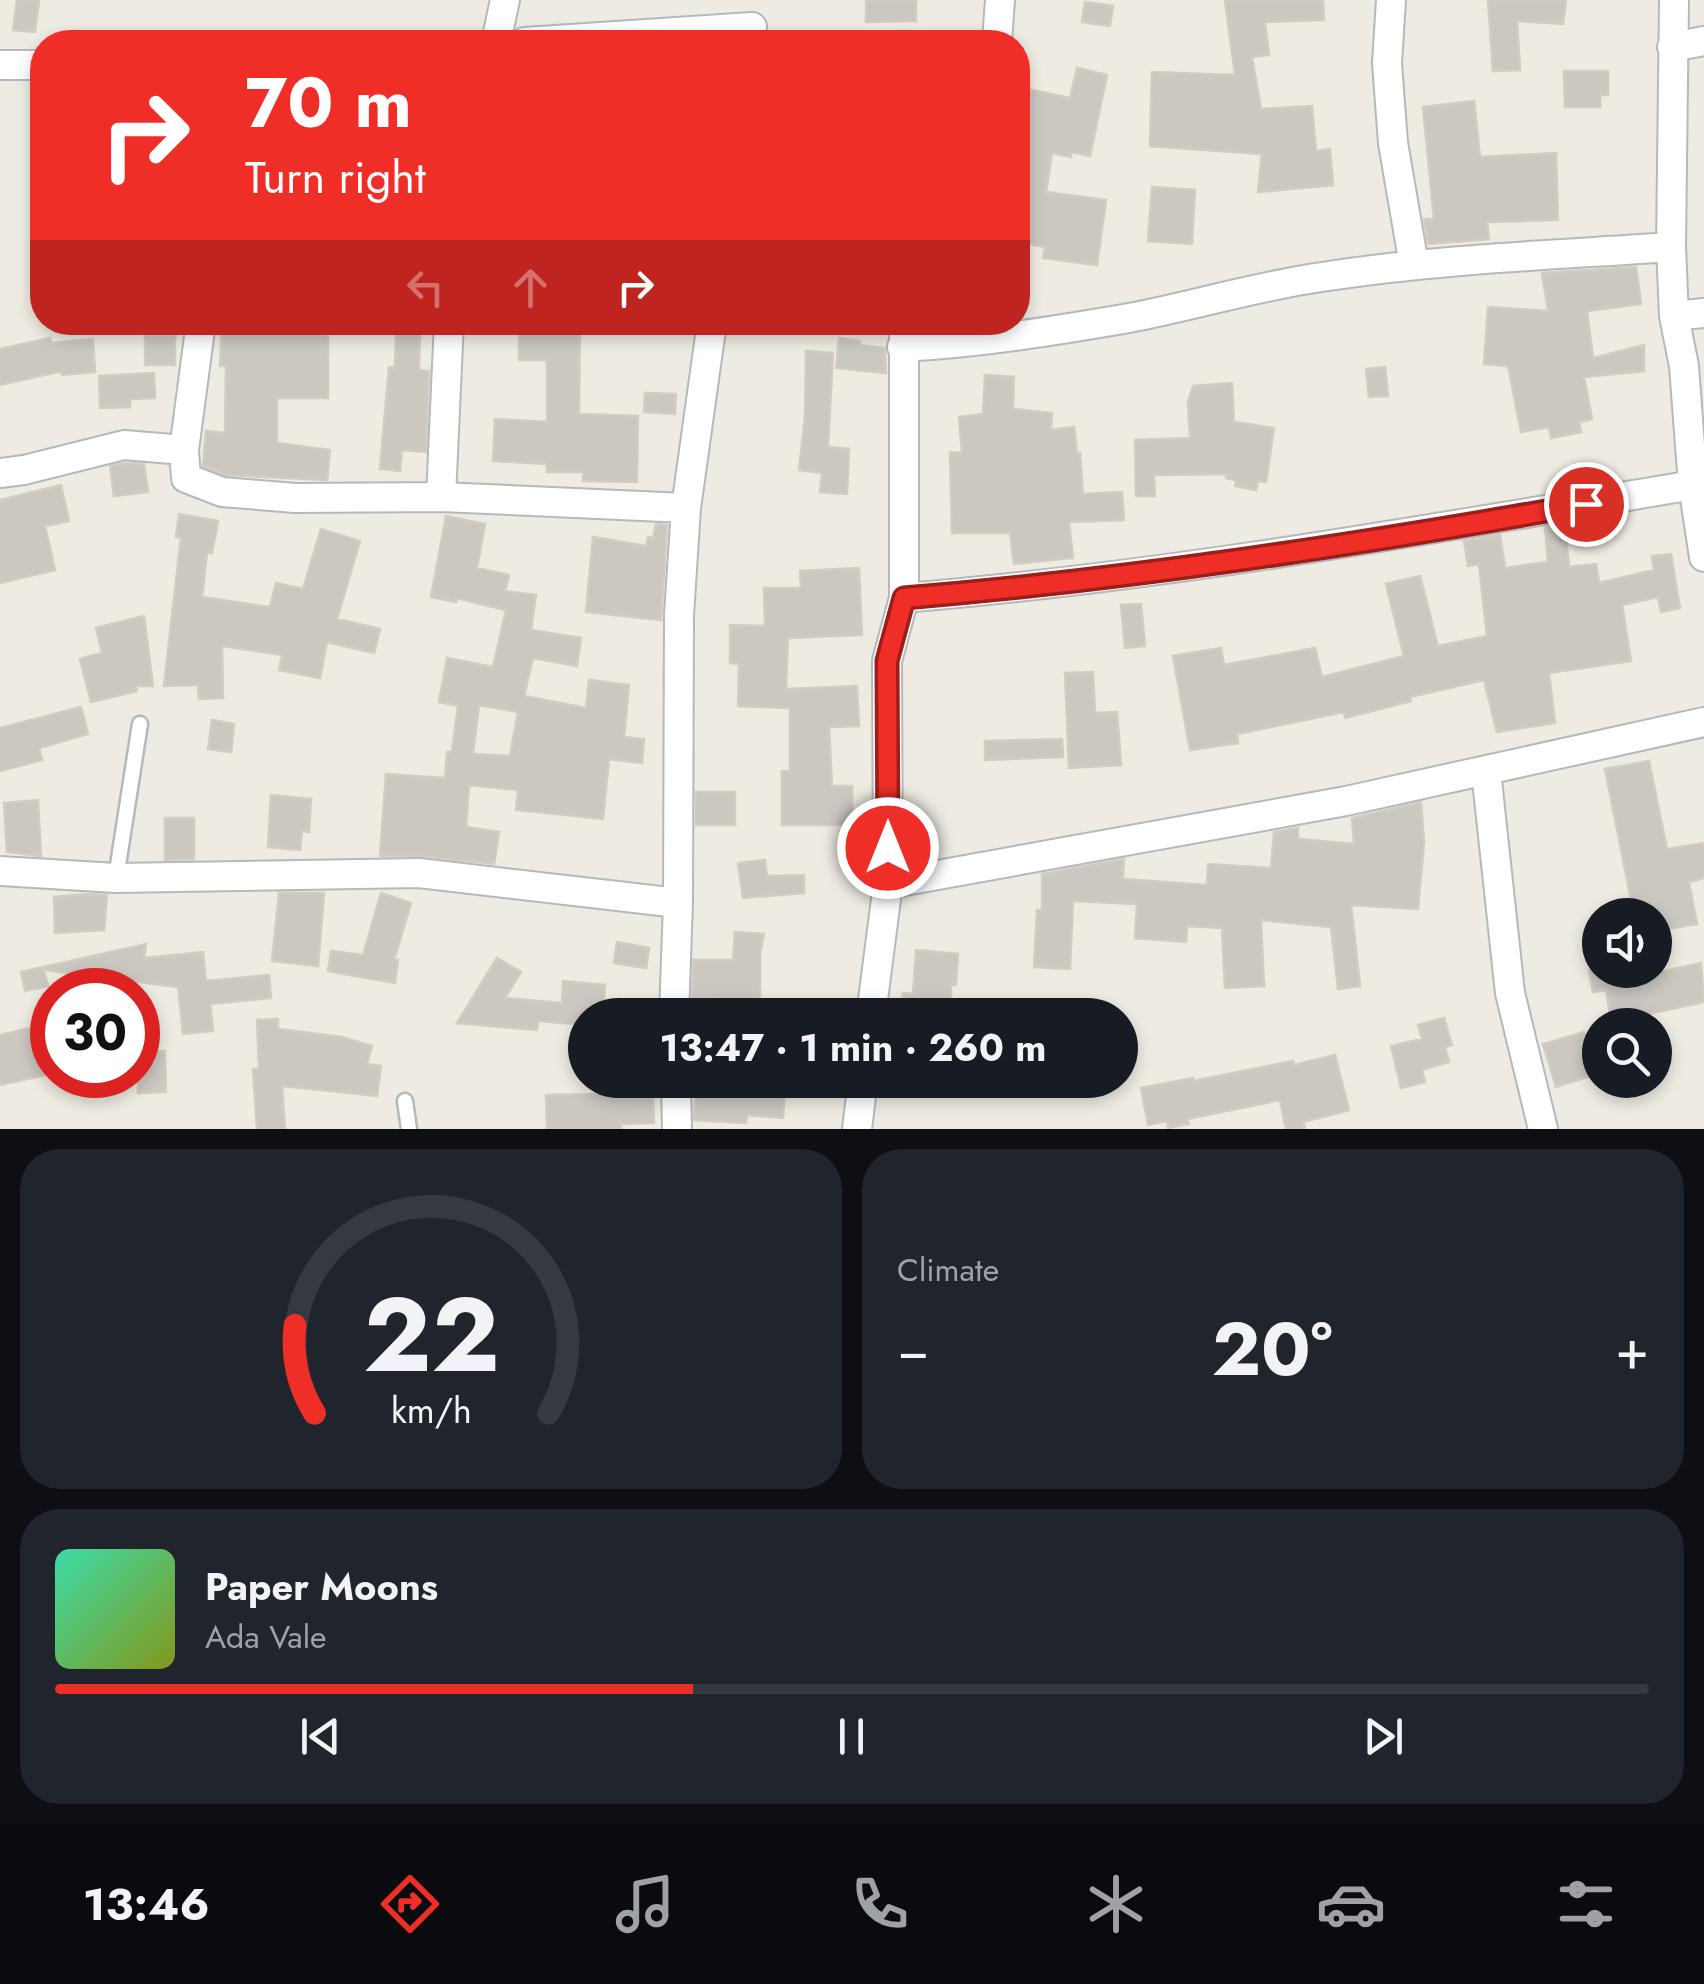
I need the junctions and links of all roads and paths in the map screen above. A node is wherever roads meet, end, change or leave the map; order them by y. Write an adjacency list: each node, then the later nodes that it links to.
1 (505, 0): 6 (street)
2 (1000, 0): 8 (street)
3 (1392, 0): 14 (street)
4 (1674, 0): 10 (street)
5 (753, 23): 7 (street)
6 (499, 30)
7 (669, 30)
8 (998, 30)
9 (1704, 41): 10 (street)
10 (1672, 47): 13 (street)
11 (0, 65): 12 (street)
12 (30, 65)
13 (1671, 247): 14 (street); 16 (street)
14 (1414, 265): 17 (street)
15 (1704, 313): 16 (street)
16 (1674, 316): 25 (street)
17 (1030, 333)
18 (199, 335): 23 (street)
19 (448, 335): 26 (street)
20 (710, 335): 27 (street)
21 (903, 335): 22 (street); 29 (street)
22 (1014, 335)
23 (184, 450): 24 (street); 26 (street)
24 (0, 473)
25 (1693, 485): 28 (street); 29 (street)
26 (441, 496): 27 (street)
27 (686, 508): 36 (street)
28 (1704, 557)
29 (904, 598): 35 (street)
30 (1704, 722): 32 (street)
31 (140, 724): 34 (lane)
32 (1486, 770): 35 (street); 45 (street)
33 (0, 870): 34 (street)
34 (116, 878): 36 (street)
35 (888, 884): 38 (street)
36 (678, 903): 37 (street)
37 (675, 998)
38 (873, 998)
39 (676, 1098): 43 (street)
40 (861, 1098): 44 (street)
41 (405, 1101): 42 (lane)
42 (409, 1129)
43 (677, 1129)
44 (858, 1129)
45 (1544, 1129)

